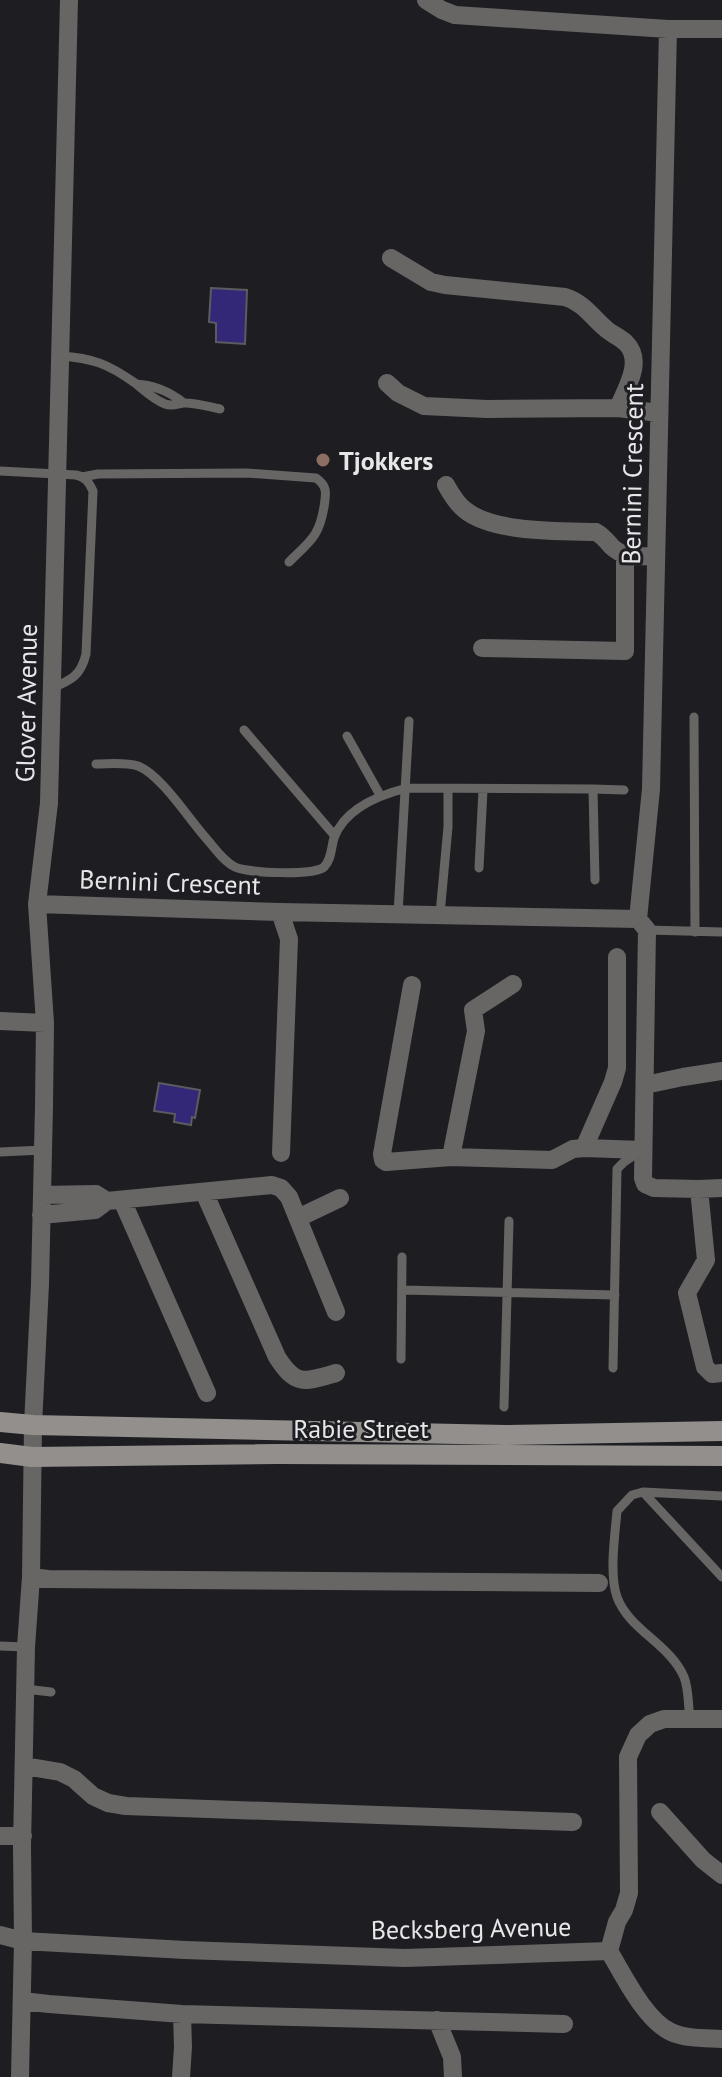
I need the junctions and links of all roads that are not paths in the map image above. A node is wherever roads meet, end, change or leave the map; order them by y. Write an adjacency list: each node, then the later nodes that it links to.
1 (69, 0): 7 (street, Glover Avenue)
2 (426, 0): 3 (street)
3 (488, 9): 4 (street)
4 (668, 29): 5 (street); 11 (street, Bernini Crescent)
5 (722, 29)
6 (391, 258): 9 (street)
7 (60, 356): 10 (lane); 13 (street, Glover Avenue)
8 (387, 383): 9 (street)
9 (618, 408): 11 (street)
10 (220, 409)
11 (659, 413): 17 (street, Bernini Crescent)
12 (0, 471): 13 (lane)
13 (57, 474): 14 (lane); 20 (street, Glover Avenue)
14 (82, 477): 18 (lane); 20 (lane)
15 (446, 485): 16 (street)
16 (625, 556): 17 (street); 19 (street)
17 (656, 556): 39 (street, Bernini Crescent)
18 (289, 562)
19 (482, 648)
20 (52, 688): 35 (street, Glover Avenue)
21 (694, 717): 40 (lane)
22 (409, 721): 26 (lane)
23 (244, 730): 32 (lane)
24 (347, 736): 31 (lane)
25 (96, 764): 32 (lane)
26 (407, 788): 27 (lane); 31 (lane); 37 (lane)
27 (448, 789): 29 (lane); 38 (lane)
28 (593, 789): 29 (lane); 30 (lane); 34 (lane)
29 (483, 790): 33 (lane)
30 (624, 790)
31 (380, 795): 32 (lane)
32 (335, 836)
33 (479, 868)
34 (595, 880)
35 (37, 904): 36 (street, Bernini Crescent); 46 (street, Glover Avenue)
36 (280, 912): 37 (street, Bernini Crescent); 53 (street)
37 (398, 914): 38 (street, Bernini Crescent)
38 (440, 914): 39 (street, Bernini Crescent)
39 (642, 924): 40 (lane); 48 (street, Bernini Crescent)
40 (695, 932): 41 (lane)
41 (722, 932)
42 (617, 957): 49 (street)
43 (513, 984): 54 (street)
44 (412, 985): 54 (street)
45 (0, 1021): 46 (street)
46 (45, 1023): 50 (street, Glover Avenue)
47 (722, 1071): 48 (street)
48 (645, 1085): 51 (street, Bernini Crescent)
49 (584, 1148): 51 (street); 54 (street)
50 (43, 1150): 52 (lane); 58 (street, Glover Avenue)
51 (643, 1150): 56 (street, Bernini Crescent); 67 (lane)
52 (0, 1152)
53 (281, 1153)
54 (451, 1157)
55 (722, 1188): 56 (street)
56 (699, 1189): 72 (street)
57 (204, 1192): 60 (street); 62 (street); 71 (street)
58 (42, 1195): 60 (street); 61 (street, Glover Avenue)
59 (340, 1198): 62 (street)
60 (114, 1201): 61 (street); 73 (street)
61 (41, 1215): 76 (street, Glover Avenue)
62 (298, 1218): 68 (street)
63 (509, 1221): 66 (lane)
64 (402, 1257): 65 (lane)
65 (402, 1290): 66 (lane); 69 (lane)
66 (507, 1294): 67 (lane); 74 (lane)
67 (615, 1295): 70 (lane)
68 (336, 1312)
69 (401, 1359)
70 (613, 1368)
71 (336, 1373)
72 (722, 1373)
73 (207, 1393)
74 (504, 1407)
75 (0, 1422): 76 (main road, Rabie Street)
76 (33, 1425): 77 (main road, Rabie Street); 80 (street, Glover Avenue)
77 (722, 1431)
78 (0, 1453): 80 (main road, Rabie Street)
79 (722, 1456): 80 (main road, Rabie Street)
80 (32, 1457): 83 (street, Glover Avenue)
81 (643, 1492): 82 (lane); 84 (lane); 90 (lane)
82 (722, 1496)
83 (31, 1577): 85 (street); 87 (street, Glover Avenue)
84 (722, 1577)
85 (599, 1583)
86 (0, 1646): 87 (lane)
87 (26, 1647): 88 (street, Glover Avenue)
88 (25, 1689): 89 (lane); 92 (street, Glover Avenue)
89 (51, 1692)
90 (690, 1719): 91 (street, Becksberg Avenue); 101 (street, Becksberg Avenue)
91 (722, 1719)
92 (25, 1766): 94 (street); 96 (street, Glover Avenue)
93 (660, 1812): 98 (street)
94 (573, 1822)
95 (0, 1836): 96 (street)
96 (23, 1841): 97 (street); 100 (street, Glover Avenue)
97 (0, 1846)
98 (722, 1875)
99 (0, 1935): 100 (street, Becksberg Avenue)
100 (23, 1941): 101 (street, Becksberg Avenue); 102 (street, Glover Avenue)
101 (609, 1951): 106 (street)
102 (22, 2001): 103 (street); 107 (street, Glover Avenue)
103 (182, 2014): 104 (street); 108 (street)
104 (437, 2020): 105 (street); 109 (street)
105 (564, 2024)
106 (722, 2039)
107 (20, 2077)
108 (181, 2077)
109 (453, 2077)

